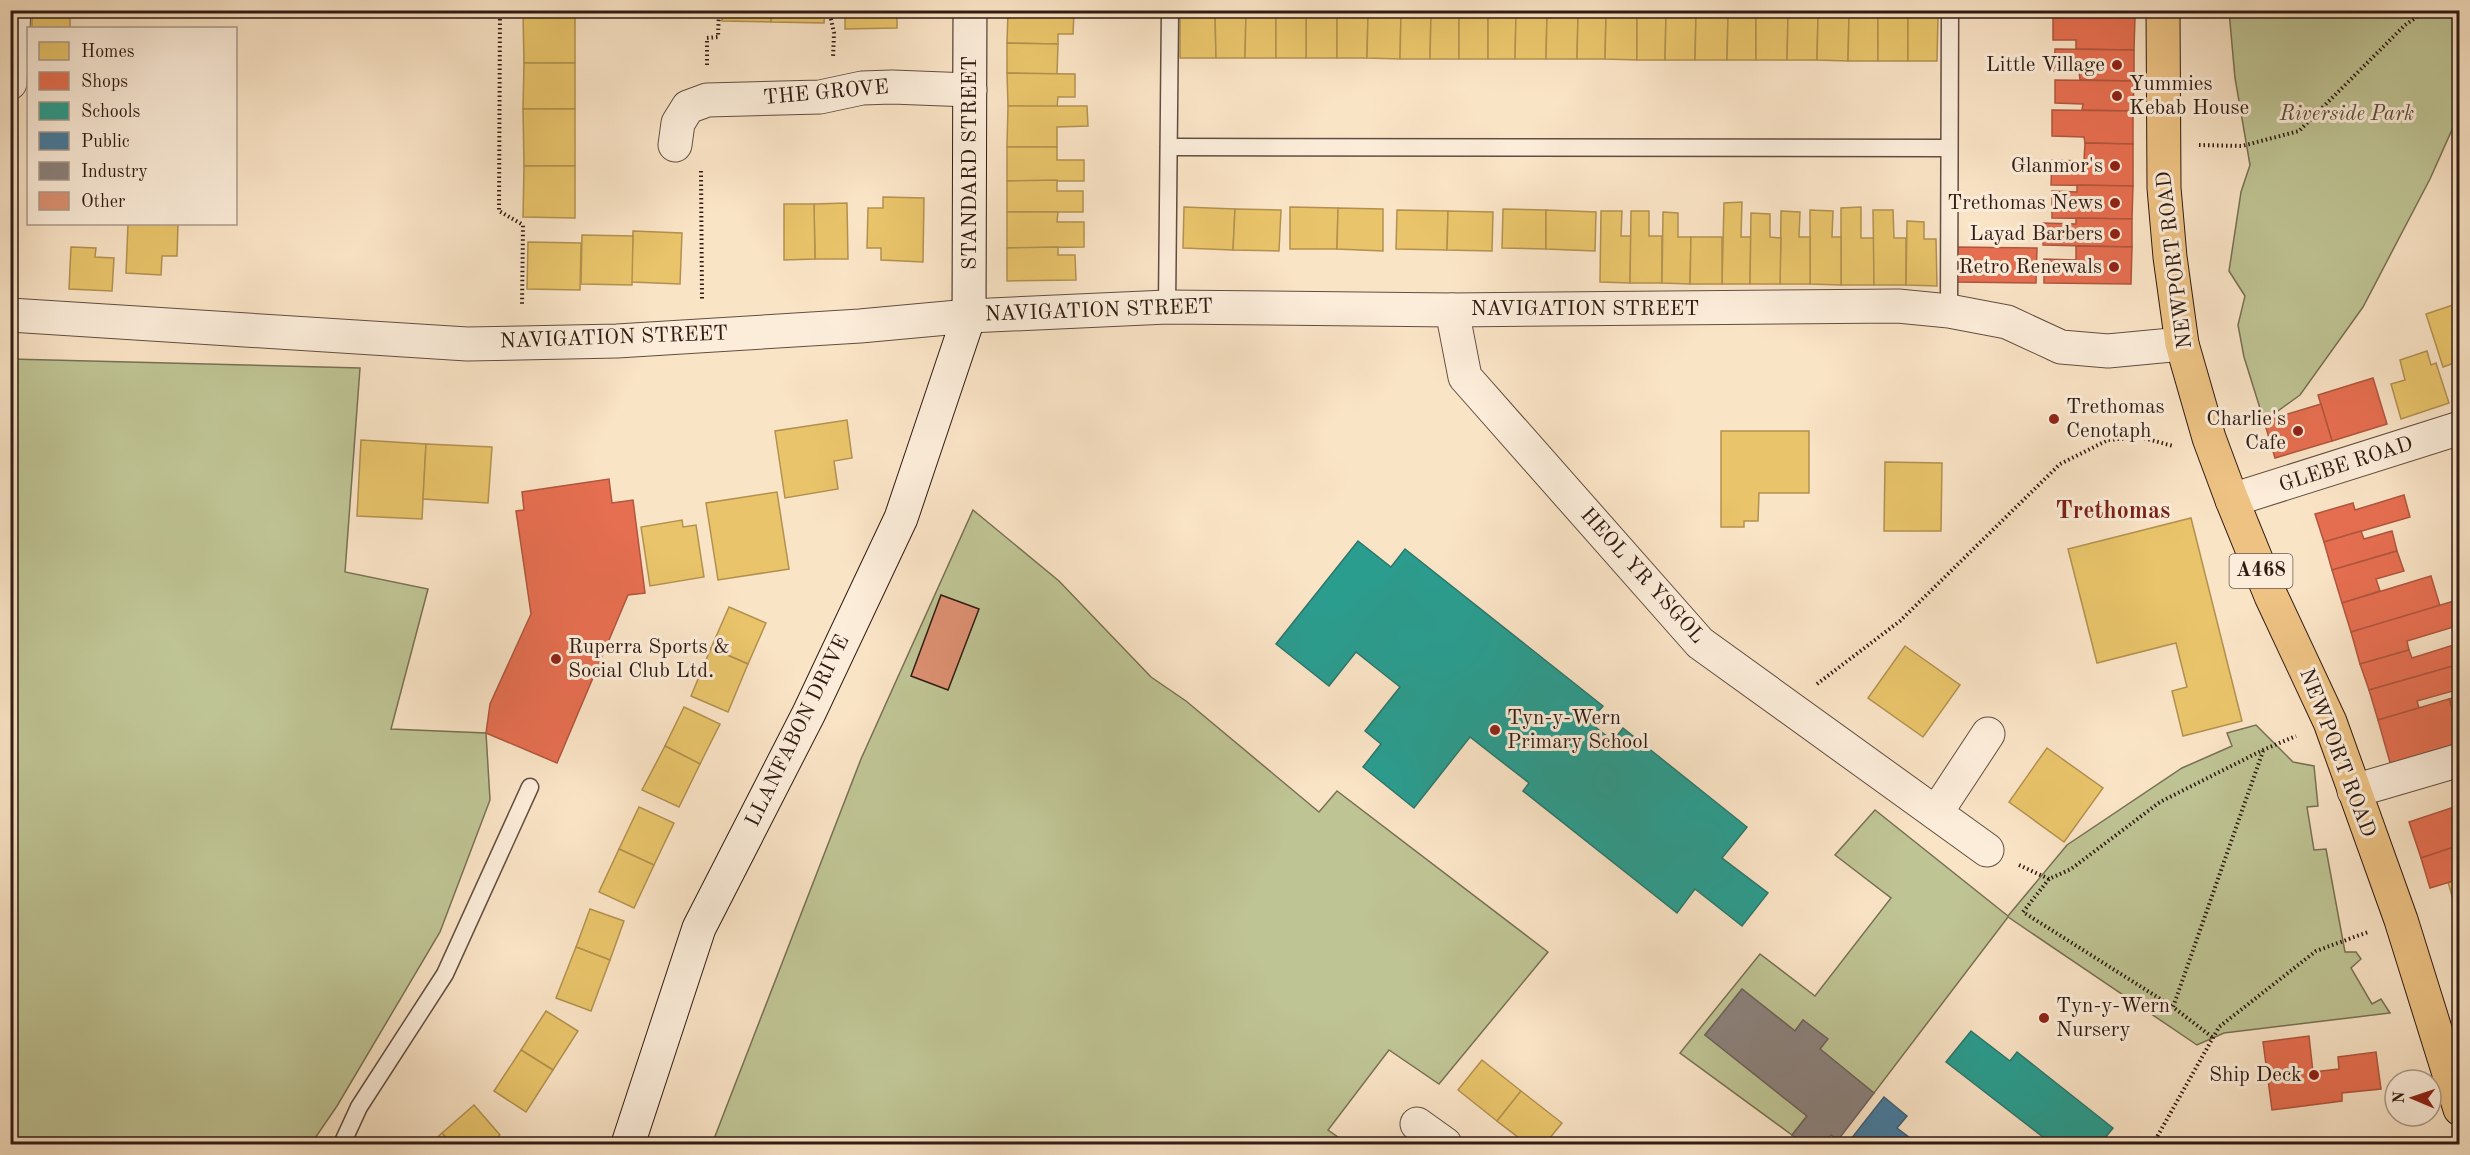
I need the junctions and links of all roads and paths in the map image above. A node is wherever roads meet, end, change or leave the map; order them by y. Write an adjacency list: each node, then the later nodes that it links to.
1 (14, 10): 10 (street)
2 (500, 10): 25 (path)
3 (719, 10): 13 (path)
4 (829, 10): 12 (path)
5 (970, 10): 11 (street, STANDARD STREET)
6 (1170, 10): 16 (lane)
7 (1950, 10): 17 (lane)
8 (2163, 10): 14 (main road, NEWPORT ROAD / A468)
9 (2427, 10): 14 (path)
10 (10, 83)
11 (970, 90): 12 (street, THE GROVE); 23 (street, STANDARD STREET)
12 (833, 94): 13 (street, THE GROVE)
13 (707, 100): 15 (street)
14 (2162, 144): 26 (main road, NEWPORT ROAD / A468)
15 (675, 145)
16 (1169, 147): 17 (lane); 19 (lane)
17 (1949, 148): 21 (lane)
18 (701, 164): 24 (path)
19 (1167, 307): 20 (street, NAVIGATION STREET); 23 (street, NAVIGATION STREET)
20 (1452, 310): 21 (street, NAVIGATION STREET); 30 (street, HEOL YR YSGOL)
21 (1949, 311): 26 (street, NAVIGATION STREET)
22 (10, 315): 25 (street, NAVIGATION STREET)
23 (969, 316): 24 (street, NAVIGATION STREET); 46 (street, LLANFABON DRIVE)
24 (702, 335): 25 (street, NAVIGATION STREET)
25 (522, 343)
26 (2182, 344): 28 (main road, NEWPORT ROAD / A468)
27 (2460, 428): 29 (street, GLEBE ROAD)
28 (2209, 438): 29 (main road, NEWPORT ROAD / A468); 30 (path)
29 (2232, 500): 31 (main road, NEWPORT ROAD / A468)
30 (1788, 706): 37 (street, HEOL YR YSGOL)
31 (2330, 722): 33 (path); 36 (main road, NEWPORT ROAD / A468)
32 (1988, 734): 37 (street)
33 (2263, 750): 39 (path); 41 (path)
34 (2460, 760): 36 (street)
35 (530, 787): 45 (lane)
36 (2354, 791): 40 (main road, NEWPORT ROAD / A468)
37 (1936, 813): 38 (street, HEOL YR YSGOL)
38 (1987, 850): 39 (path)
39 (2049, 879): 41 (path)
40 (2401, 920): 42 (path); 43 (main road, NEWPORT ROAD / A468)
41 (2173, 1007): 42 (path)
42 (2212, 1037): 48 (path)
43 (2460, 1109)
44 (1418, 1124): 47 (street)
45 (342, 1144)
46 (628, 1144)
47 (1445, 1144)
48 (2153, 1144)

